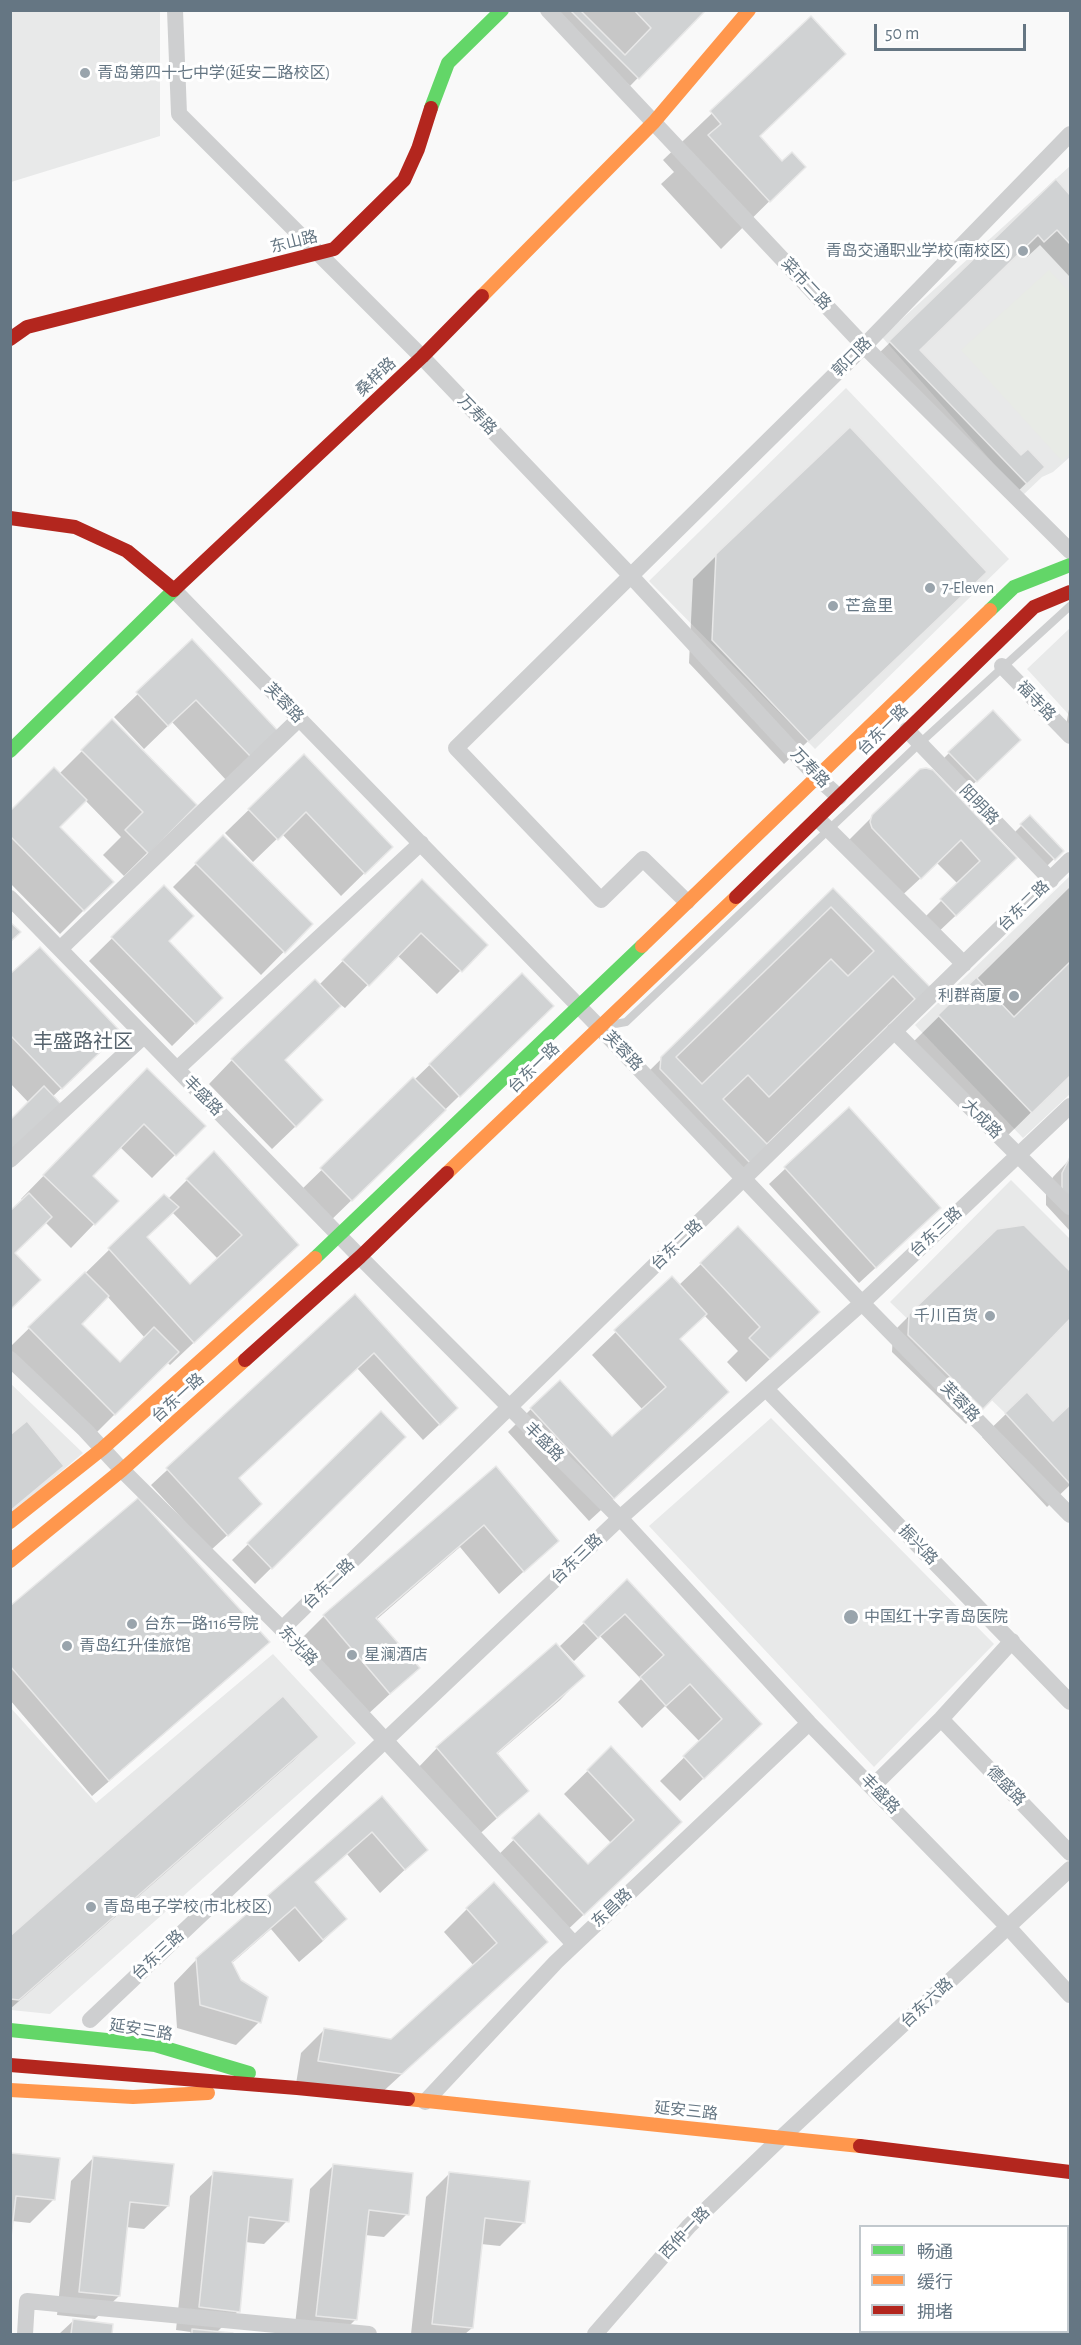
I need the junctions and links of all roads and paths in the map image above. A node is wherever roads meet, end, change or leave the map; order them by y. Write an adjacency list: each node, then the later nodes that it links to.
1 (175, 10): 7 (street, 万寿路)
2 (502, 10): 7 (main road, 东山路)
3 (548, 10): 5 (street, 菜市二路)
4 (749, 10): 5 (main road, 桑梓路)
5 (654, 122): 9 (street, 菜市二路); 10 (main road, 桑梓路)
6 (1070, 135): 9 (street, 郭口路)
7 (318, 254): 8 (main road, 东山路); 10 (street, 万寿路)
8 (10, 339)
9 (864, 346): 12 (street, 菜市二路); 14 (street, 郭口路)
10 (422, 357): 14 (street, 万寿路); 15 (main road, 桑梓路)
11 (10, 518): 15 (main road)
12 (1071, 550)
13 (1071, 565): 24 (main road, 台东一路)
14 (631, 576): 24 (street, 万寿路); 31 (street, 郭口路)
15 (174, 590): 19 (street, 芙蓉路); 23 (main road, 桑梓路)
16 (1071, 592): 20 (main road, 台东一路)
17 (1071, 606): 18 (lane)
18 (1002, 666): 21 (street, 福寺路); 22 (lane)
19 (299, 719): 27 (street, 芙蓉路); 32 (street)
20 (907, 730): 22 (street, 阳明路); 25 (main road, 台东一路)
21 (1071, 736)
22 (920, 743): 26 (lane); 29 (street, 阳明路)
23 (10, 751)
24 (818, 778): 25 (street, 万寿路); 31 (main road, 台东一路)
25 (839, 797): 26 (main road, 台东一路)
26 (824, 824): 33 (street); 35 (main road, 台东一路)
27 (421, 843): 34 (street, 芙蓉路); 38 (street)
28 (1071, 860): 29 (street, 台东二路)
29 (1051, 880): 33 (street, 台东二路)
30 (10, 898): 32 (street, 丰盛路)
31 (687, 902): 34 (main road, 台东一路)
32 (60, 949): 37 (street, 丰盛路)
33 (964, 964): 36 (street, 台东二路)
34 (579, 1006): 35 (street, 芙蓉路); 44 (main road, 台东一路)
35 (600, 1028): 42 (street, 芙蓉路); 45 (main road, 台东一路)
36 (894, 1031): 40 (street, 大成路); 42 (street, 台东二路)
37 (144, 1036): 38 (street, 丰盛路); 41 (street)
38 (177, 1069): 44 (street, 丰盛路)
39 (1071, 1106): 40 (street, 台东三路)
40 (1018, 1155): 43 (street, 大成路); 46 (street, 台东三路)
41 (10, 1160)
42 (744, 1179): 46 (street, 芙蓉路); 49 (street, 台东二路)
43 (1069, 1206)
44 (339, 1236): 45 (street, 丰盛路); 50 (main road, 台东一路)
45 (360, 1257): 49 (street, 丰盛路); 51 (main road, 台东一路)
46 (862, 1303): 48 (street, 台东三路); 52 (street, 芙蓉路)
47 (10, 1359): 50 (street, 东光路)
48 (766, 1389): 53 (street, 台东三路); 57 (street, 振兴路)
49 (510, 1408): 53 (street, 丰盛路); 56 (street, 台东二路)
50 (102, 1449): 51 (street, 东光路); 54 (main road, 台东一路)
51 (122, 1470): 55 (main road, 台东一路); 56 (street, 东光路)
52 (1070, 1515)
53 (620, 1518): 60 (street, 丰盛路); 61 (street, 台东三路)
54 (10, 1522)
55 (10, 1561)
56 (282, 1629): 61 (street, 东光路)
57 (1012, 1641): 58 (street, 振兴路); 59 (street)
58 (1071, 1702)
59 (941, 1719): 62 (street); 63 (street, 德盛路)
60 (809, 1723): 62 (street, 丰盛路); 66 (street, 东昌路)
61 (386, 1741): 66 (street, 东光路); 68 (street, 台东三路)
62 (873, 1786): 65 (street, 丰盛路)
63 (1071, 1853)
64 (1071, 1869): 65 (street, 台东六路)
65 (1009, 1928): 67 (street, 丰盛路); 74 (street, 台东六路)
66 (574, 1944): 73 (street, 东昌路)
67 (1071, 1995)
68 (90, 2020)
69 (10, 2030): 71 (main road, 延安三路)
70 (10, 2065): 71 (main road, 延安三路)
71 (297, 2088): 72 (main road, 延安三路); 73 (main road, 延安三路)
72 (10, 2090)
73 (425, 2102): 74 (main road, 延安三路)
74 (782, 2137): 75 (main road, 延安三路); 78 (street, 西仲一路)
75 (1071, 2172)
76 (25, 2334): 77 (street)
77 (369, 2334)
78 (595, 2334)

